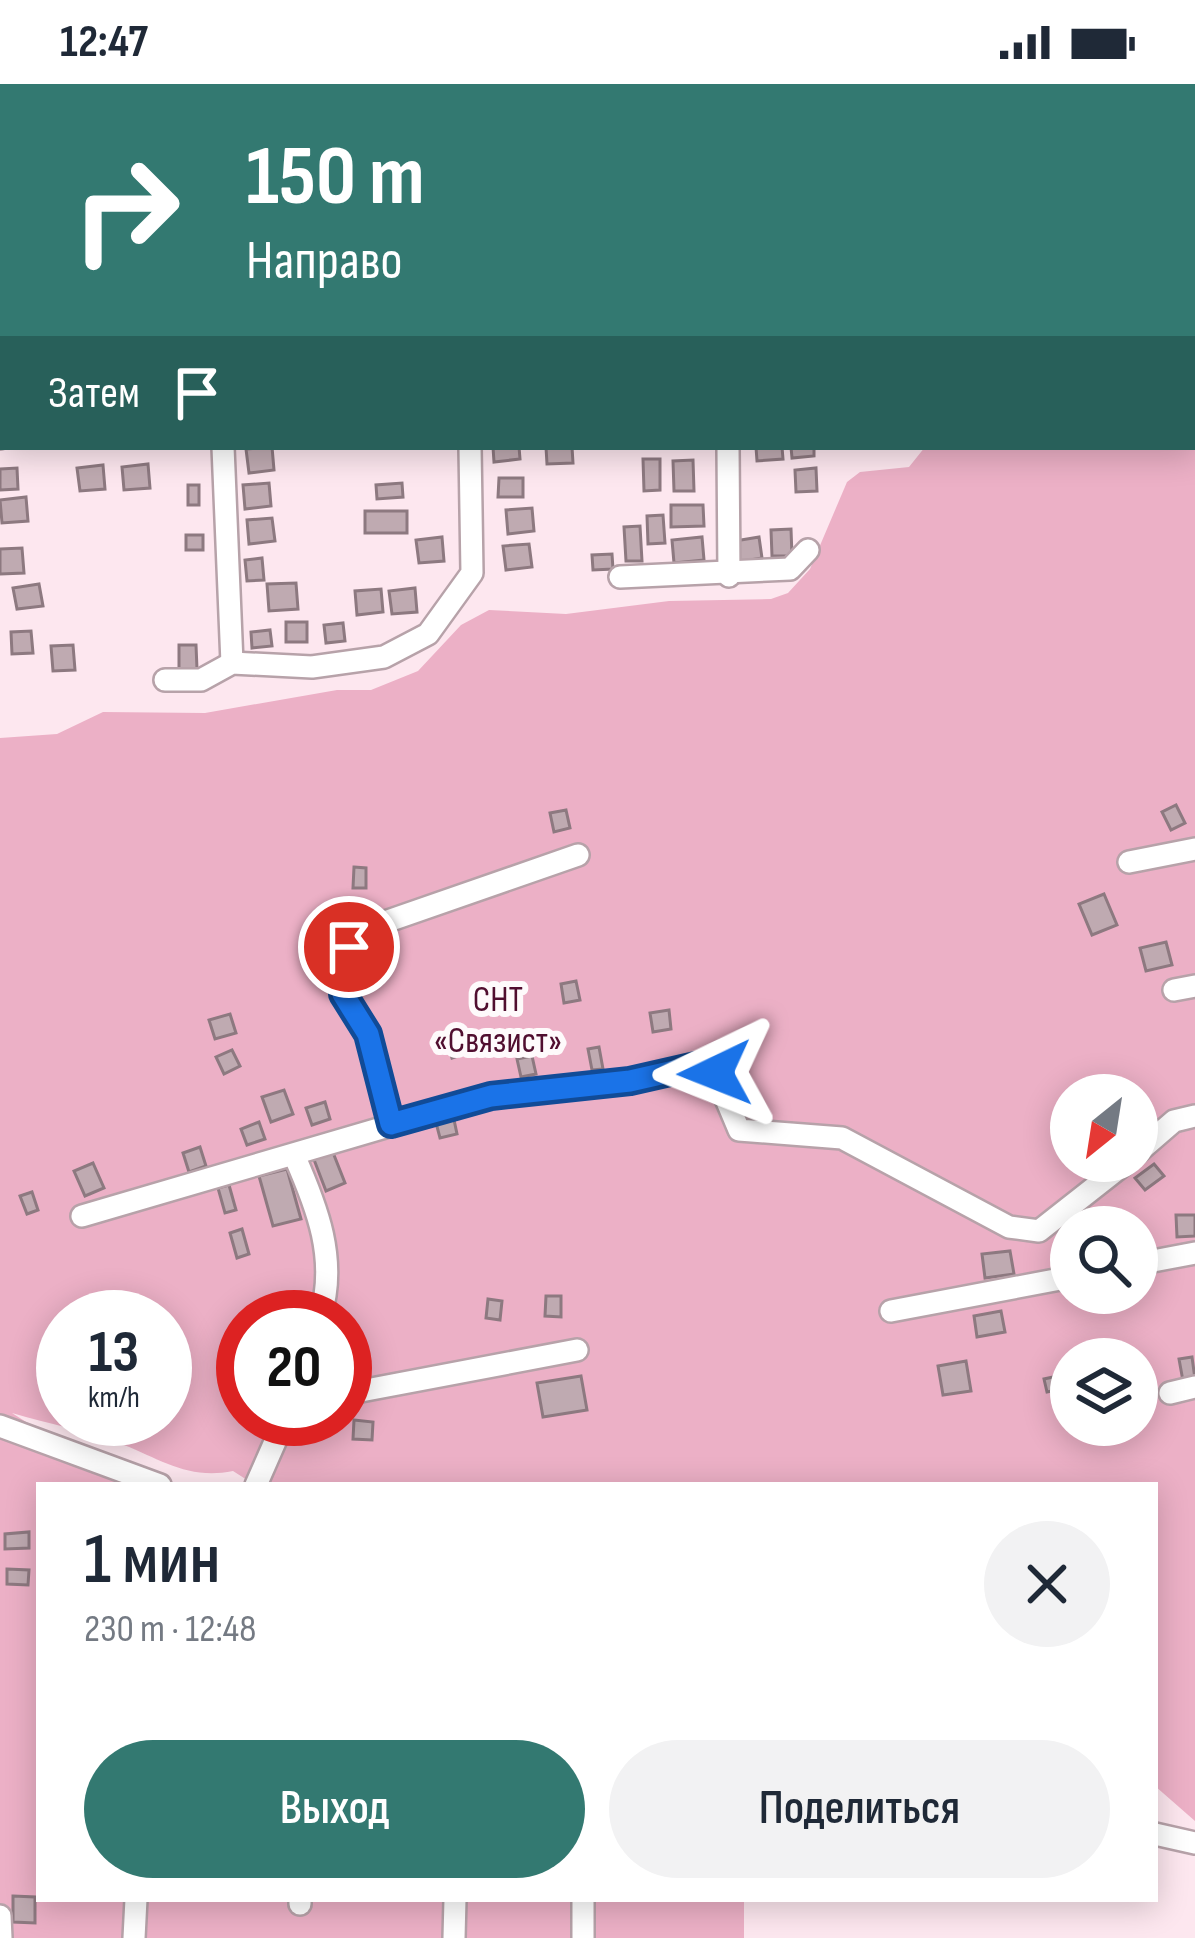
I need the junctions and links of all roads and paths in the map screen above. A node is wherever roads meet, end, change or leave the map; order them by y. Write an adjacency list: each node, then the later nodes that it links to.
1 (223, 450): 7 (street)
2 (470, 450): 7 (street)
3 (728, 450): 5 (street)
4 (808, 550): 5 (street)
5 (729, 576): 6 (street)
6 (620, 577)
7 (232, 663): 8 (street)
8 (166, 680)
9 (1195, 849): 11 (street)
10 (578, 855): 13 (street)
11 (1129, 862)
12 (1195, 1116): 14 (street)
13 (391, 1124): 15 (street); 16 (street)
14 (1158, 1135)
15 (294, 1155): 17 (street); 21 (street)
16 (1101, 1182)
17 (82, 1216)
18 (1195, 1253): 19 (street)
19 (1158, 1260)
20 (1050, 1281): 22 (street)
21 (324, 1290)
22 (891, 1311)
23 (577, 1350): 25 (street)
24 (1195, 1387): 26 (street)
25 (372, 1389)
26 (1170, 1393)
27 (0, 1426): 29 (street)
28 (273, 1446): 30 (street)
29 (136, 1481)
30 (257, 1482)
31 (1158, 1835): 32 (street)
32 (1195, 1843)
33 (136, 1902): 38 (street)
34 (454, 1902): 39 (street)
35 (583, 1902): 40 (street)
36 (0, 1916): 37 (street)
37 (1, 1938)
38 (134, 1938)
39 (454, 1938)
40 (583, 1938)

